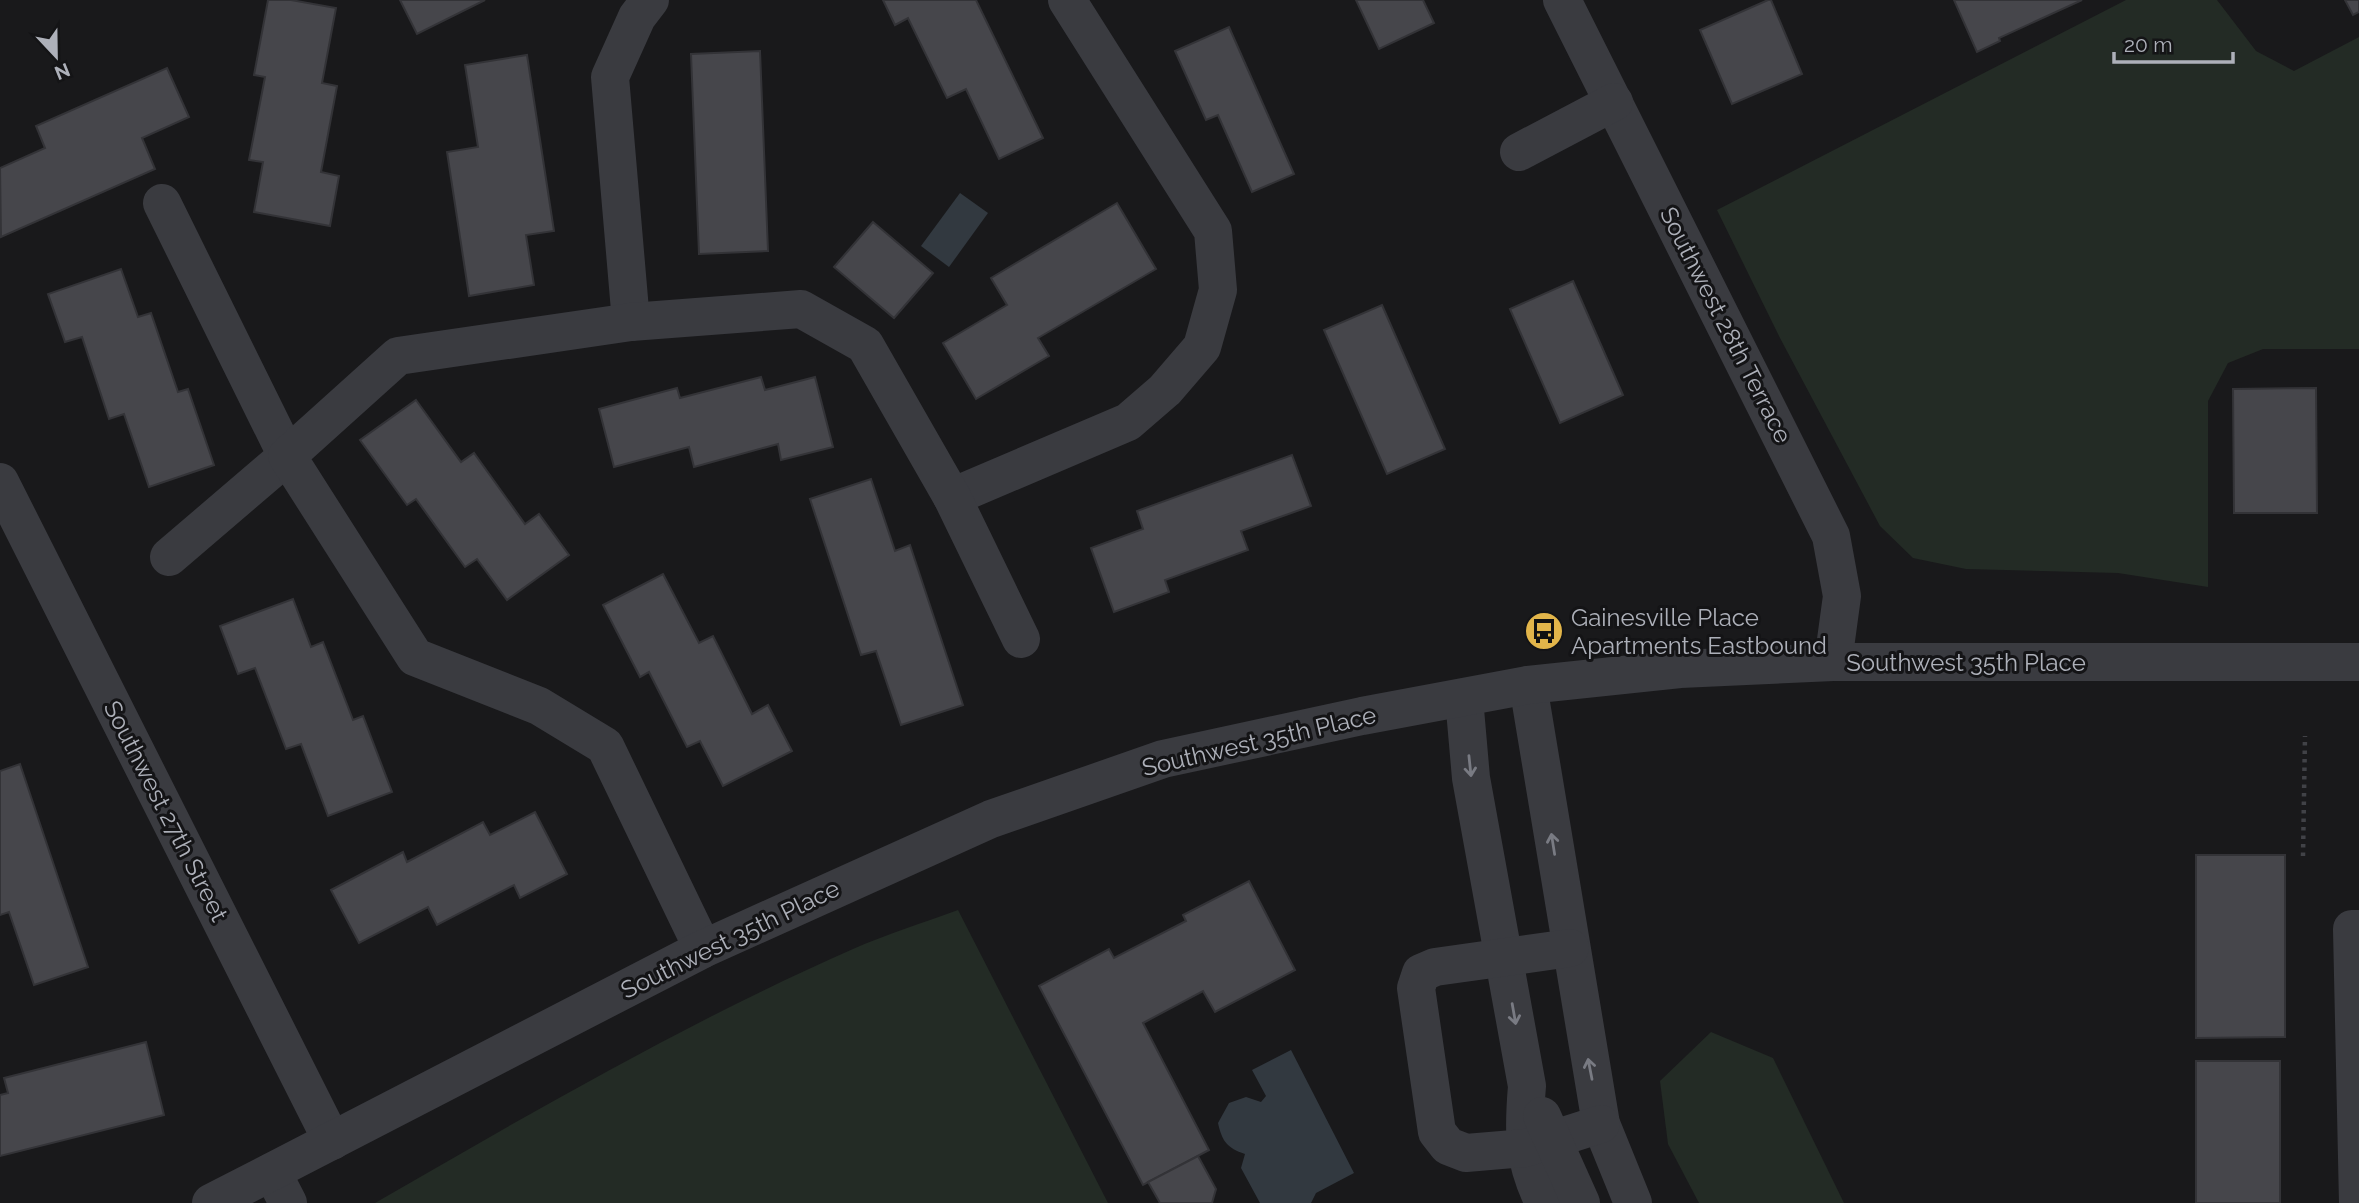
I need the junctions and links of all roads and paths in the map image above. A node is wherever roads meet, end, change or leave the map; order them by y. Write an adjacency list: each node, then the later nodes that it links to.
1 (650, 0): 7 (street)
2 (1067, 0): 10 (street)
3 (1576, 5): 4 (street, Southwest 28th Terrace)
4 (1614, 102): 5 (street); 13 (street, Southwest 28th Terrace)
5 (1519, 152)
6 (162, 203): 8 (street)
7 (631, 323): 8 (street); 10 (street)
8 (287, 456): 11 (street); 21 (street)
9 (0, 482): 24 (street, Southwest 27th Street)
10 (952, 497): 12 (street)
11 (169, 557)
12 (1021, 639)
13 (1833, 662): 14 (street, Southwest 35th Place); 15 (street, Southwest 35th Place)
14 (2359, 662)
15 (1528, 685): 16 (street, Southwest 35th Place); 20 (street, one-way to 15)
16 (1464, 698): 21 (street, Southwest 35th Place); 22 (street, one-way to 22)
17 (2305, 736): 18 (path)
18 (2303, 856)
19 (2359, 929): 31 (street)
20 (1570, 948): 22 (street); 23 (street, one-way to 20)
21 (703, 949): 24 (street, Southwest 35th Place)
22 (1504, 956): 25 (street, one-way to 25); 25 (street)
23 (1601, 1124): 25 (street); 30 (street)
24 (331, 1141): 26 (street, Southwest 35th Place)
25 (1540, 1144): 28 (street); 29 (street)
26 (280, 1187): 27 (street, Southwest 35th Place)
27 (211, 1203)
28 (1544, 1203)
29 (1581, 1203)
30 (1633, 1203)
31 (2358, 1203)

